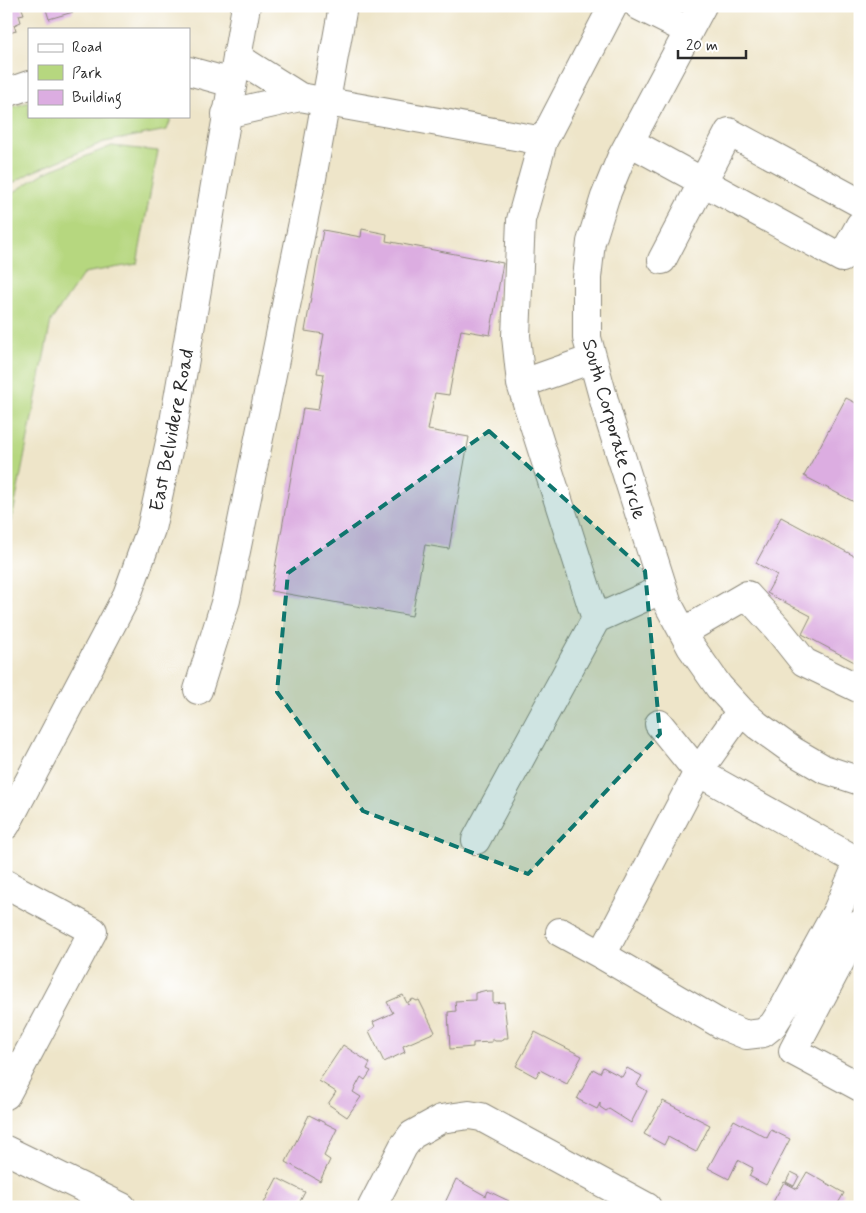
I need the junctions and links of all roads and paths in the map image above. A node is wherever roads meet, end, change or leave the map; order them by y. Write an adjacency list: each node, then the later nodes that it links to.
1 (246, 6): 7 (street, East Belvidere Road)
2 (343, 6): 12 (street)
3 (614, 6): 14 (street)
4 (639, 6): 6 (street)
5 (702, 6): 6 (street, South Corporate Circle)
6 (689, 31): 15 (street, South Corporate Circle)
7 (237, 57): 9 (street, East Belvidere Road); 12 (street)
8 (190, 71): 9 (street)
9 (232, 84): 13 (street, East Belvidere Road)
10 (28, 85): 11 (street)
11 (6, 92)
12 (313, 99): 13 (street); 14 (street); 26 (street)
13 (226, 114): 31 (street, East Belvidere Road)
14 (543, 141): 21 (street)
15 (630, 142): 16 (street); 20 (street, South Corporate Circle)
16 (702, 182): 17 (street); 18 (street); 19 (street)
17 (860, 203)
18 (860, 225)
19 (662, 260)
20 (592, 360): 21 (street); 22 (street, South Corporate Circle)
21 (521, 384): 23 (street)
22 (663, 589): 23 (street); 24 (street, South Corporate Circle)
23 (596, 619): 32 (street)
24 (683, 632): 25 (street); 27 (street, South Corporate Circle)
25 (860, 689)
26 (198, 690)
27 (741, 711): 29 (street); 30 (street, South Corporate Circle)
28 (659, 724): 29 (street)
29 (698, 772): 33 (street); 37 (street)
30 (860, 781)
31 (6, 825)
32 (476, 840)
33 (859, 861): 37 (street)
34 (6, 884): 39 (street)
35 (860, 924): 38 (street)
36 (560, 932): 37 (street)
37 (602, 955)
38 (860, 1087)
39 (6, 1095)
40 (6, 1150): 41 (street)
41 (122, 1207)
42 (372, 1207): 43 (street)
43 (648, 1207)

